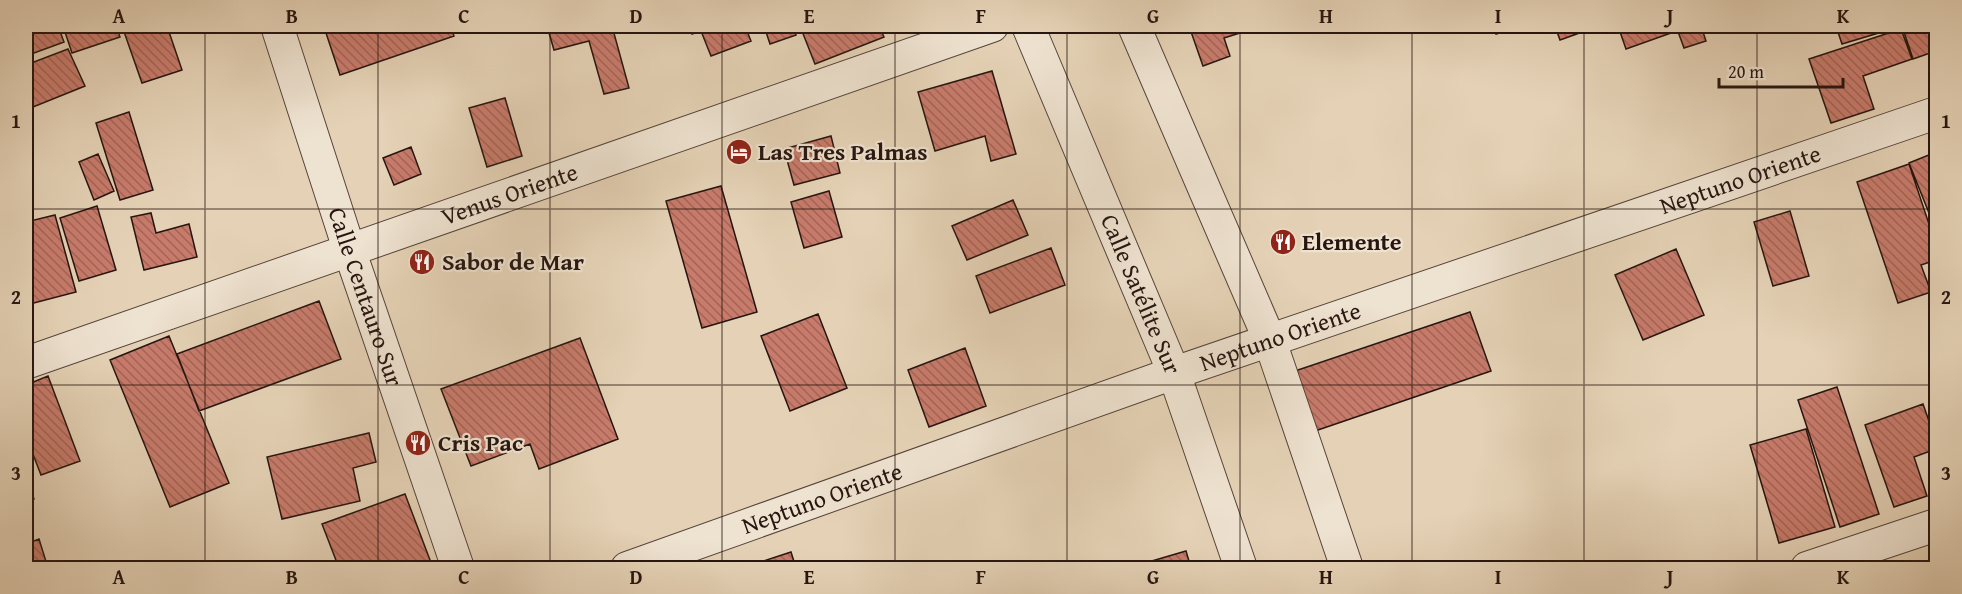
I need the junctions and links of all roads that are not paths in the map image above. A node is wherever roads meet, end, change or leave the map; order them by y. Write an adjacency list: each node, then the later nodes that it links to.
1 (277, 26): 6 (street, Calle Centauro Sur)
2 (992, 26): 6 (street, Venus Oriente)
3 (1028, 26): 9 (street, Calle Satélite Sur)
4 (1134, 26): 7 (street)
5 (1936, 112): 7 (street, Neptuno Oriente)
6 (349, 249): 8 (street, Venus Oriente); 11 (street, Calle Centauro Sur)
7 (1270, 341): 9 (street, Neptuno Oriente); 14 (street)
8 (26, 363)
9 (1174, 374): 12 (street, Neptuno Oriente); 13 (street, Calle Satélite Sur)
10 (1936, 525): 15 (street)
11 (458, 568)
12 (627, 568)
13 (1241, 568)
14 (1347, 568)
15 (1808, 568)

